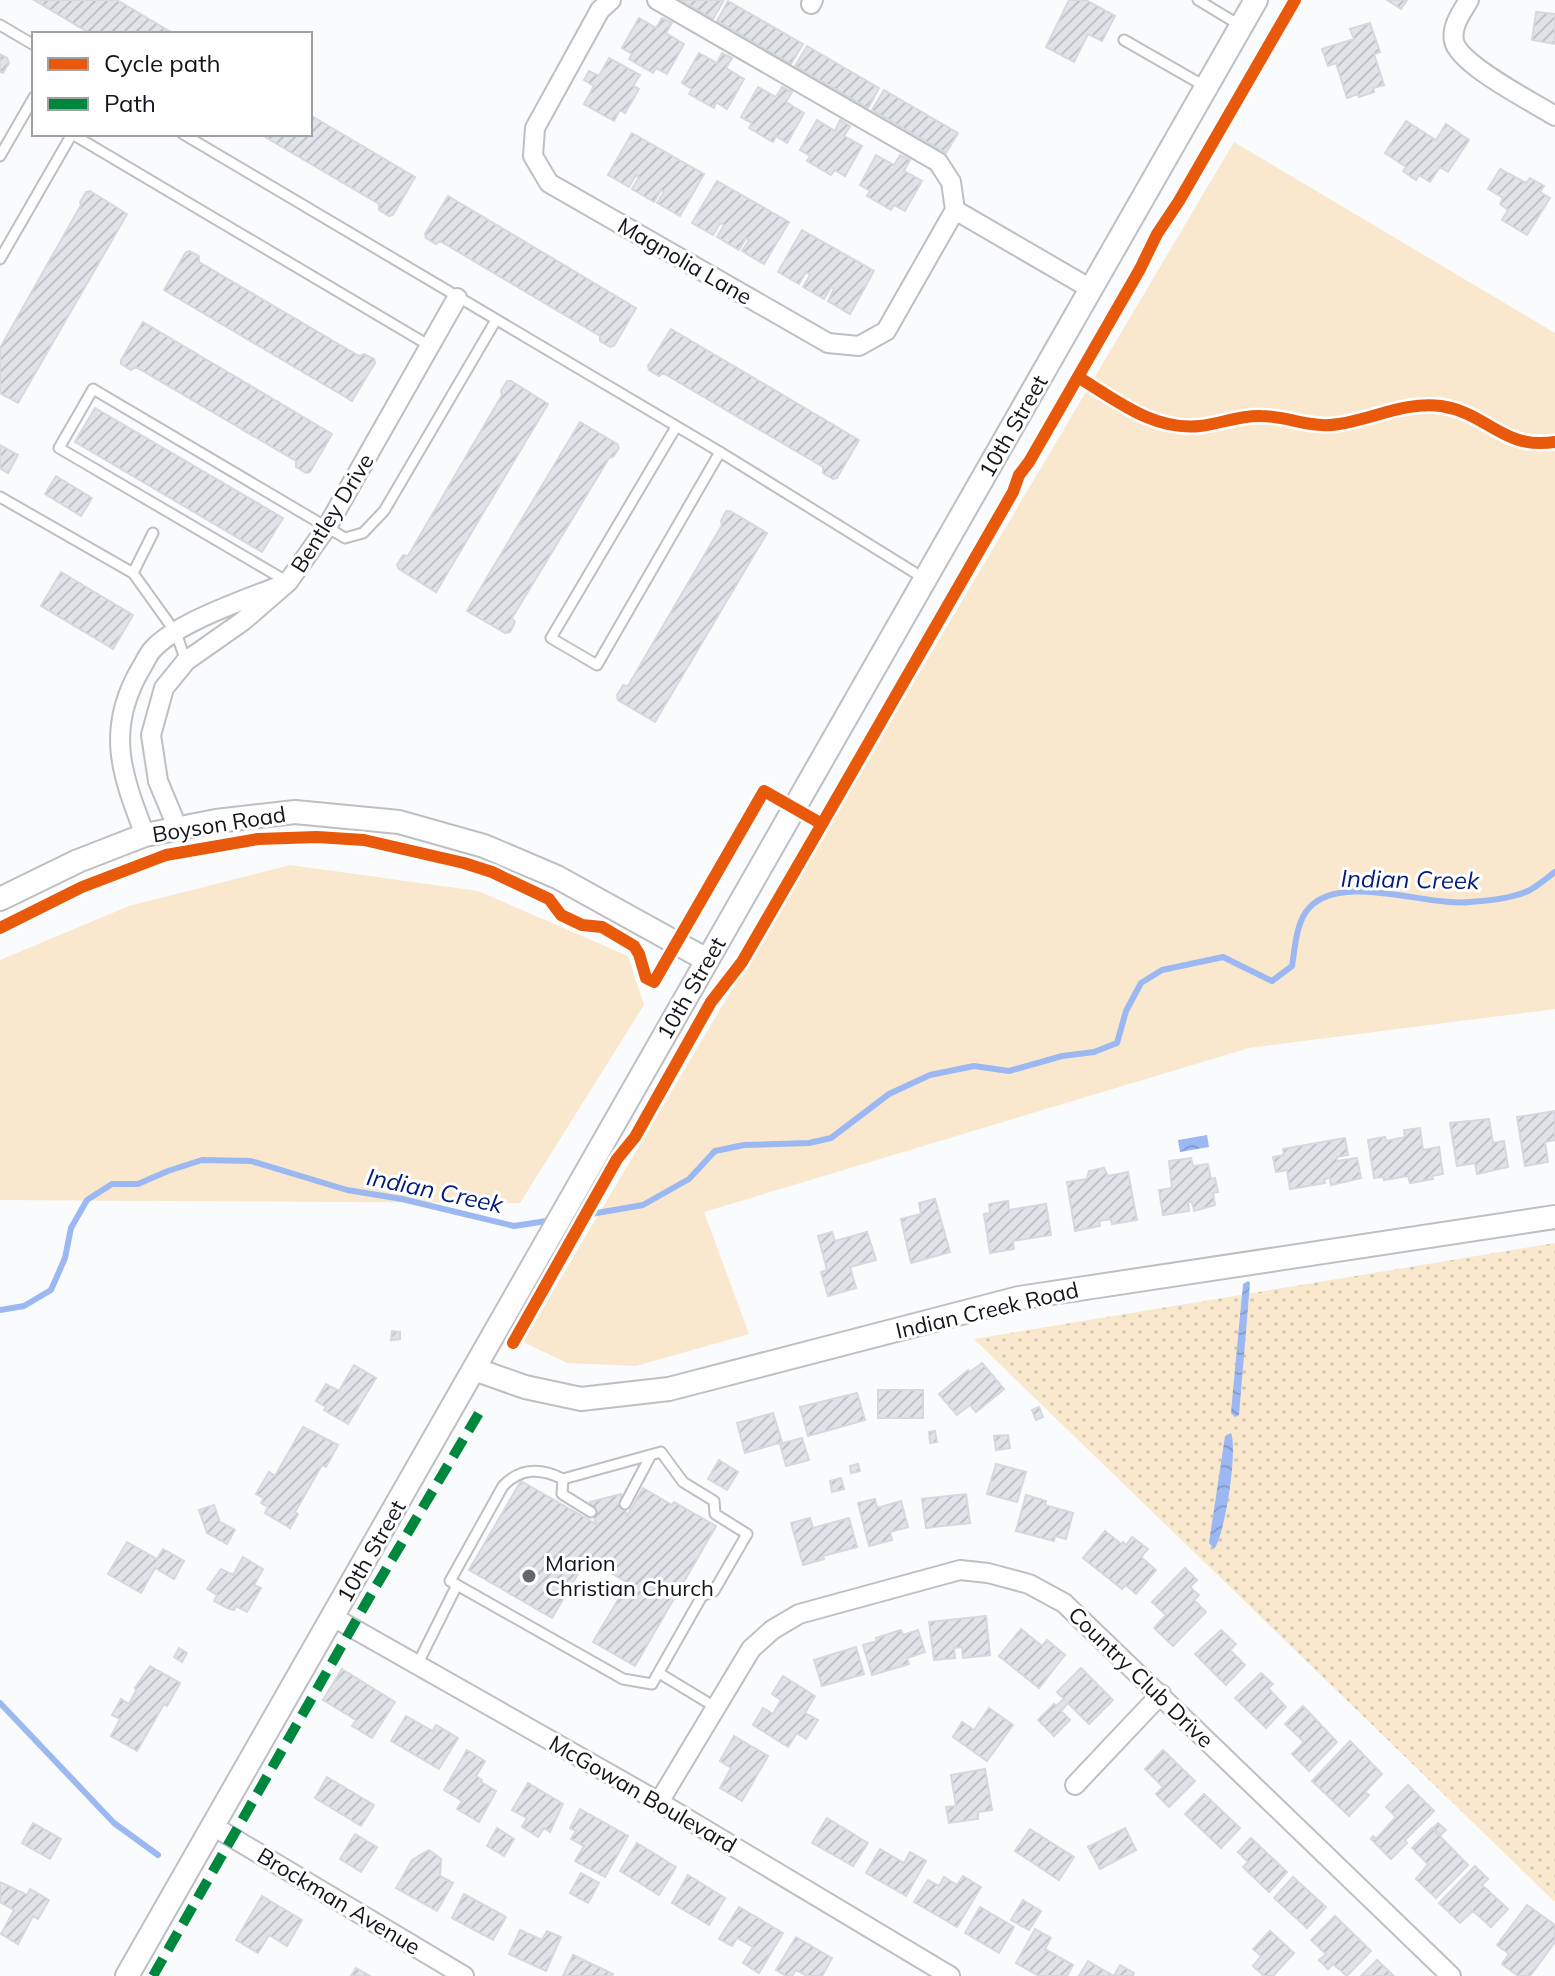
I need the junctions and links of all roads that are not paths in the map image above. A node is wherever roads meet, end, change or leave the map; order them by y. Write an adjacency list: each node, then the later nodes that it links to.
1 (611, 0): 17 (street, Magnolia Lane)
2 (657, 0): 17 (street)
3 (1198, 0): 7 (lane)
4 (1256, 0): 7 (street, 10th Street)
5 (1469, 0): 12 (street)
6 (0, 25): 9 (lane)
7 (1241, 26): 10 (street, 10th Street)
8 (1124, 40): 10 (lane)
9 (32, 44)
10 (1206, 87): 19 (street, 10th Street)
11 (32, 100): 16 (lane)
12 (1555, 116)
13 (71, 136): 18 (lane)
14 (75, 136): 22 (lane)
15 (186, 136): 20 (lane)
16 (0, 156)
17 (955, 210): 19 (street)
18 (0, 259)
19 (1091, 289): 29 (street, 10th Street)
20 (457, 298): 21 (lane); 22 (street, Bentley Drive)
21 (496, 320): 23 (lane); 26 (lane)
22 (430, 346): 26 (street, Bentley Drive)
23 (676, 427): 24 (lane); 24 (lane)
24 (720, 452): 29 (lane)
25 (0, 497): 28 (lane)
26 (327, 527): 30 (street, Bentley Drive); 30 (lane)
27 (153, 533): 28 (lane)
28 (133, 573): 31 (lane)
29 (925, 579): 36 (street, 10th Street)
30 (288, 582): 31 (street); 32 (street, Bentley Drive)
31 (176, 633): 32 (lane); 34 (street)
32 (186, 661): 33 (street, Bentley Drive)
33 (178, 829): 34 (street, Boyson Road); 36 (street, Boyson Road)
34 (145, 835): 35 (street, Boyson Road)
35 (0, 899)
36 (707, 960): 38 (street, 10th Street)
37 (1555, 1217): 38 (street, Indian Creek Road)
38 (474, 1369): 44 (street, 10th Street)
39 (651, 1455): 40 (lane); 41 (lane); 46 (lane)
40 (563, 1479): 42 (lane); 43 (lane)
41 (625, 1504)
42 (591, 1512)
43 (457, 1585): 45 (lane); 46 (lane)
44 (333, 1617): 45 (street, McGowan Boulevard); 51 (street, 10th Street)
45 (417, 1665): 50 (street, McGowan Boulevard)
46 (659, 1673): 48 (lane)
47 (1161, 1694): 48 (street, Country Club Drive); 49 (street); 55 (street, Country Club Drive)
48 (715, 1707): 50 (street, Country Club Drive)
49 (1075, 1785)
50 (659, 1802): 54 (street, McGowan Boulevard)
51 (213, 1826): 52 (street, 10th Street); 53 (street, Brockman Avenue)
52 (127, 1976)
53 (464, 1976)
54 (950, 1976)
55 (1451, 1976)

